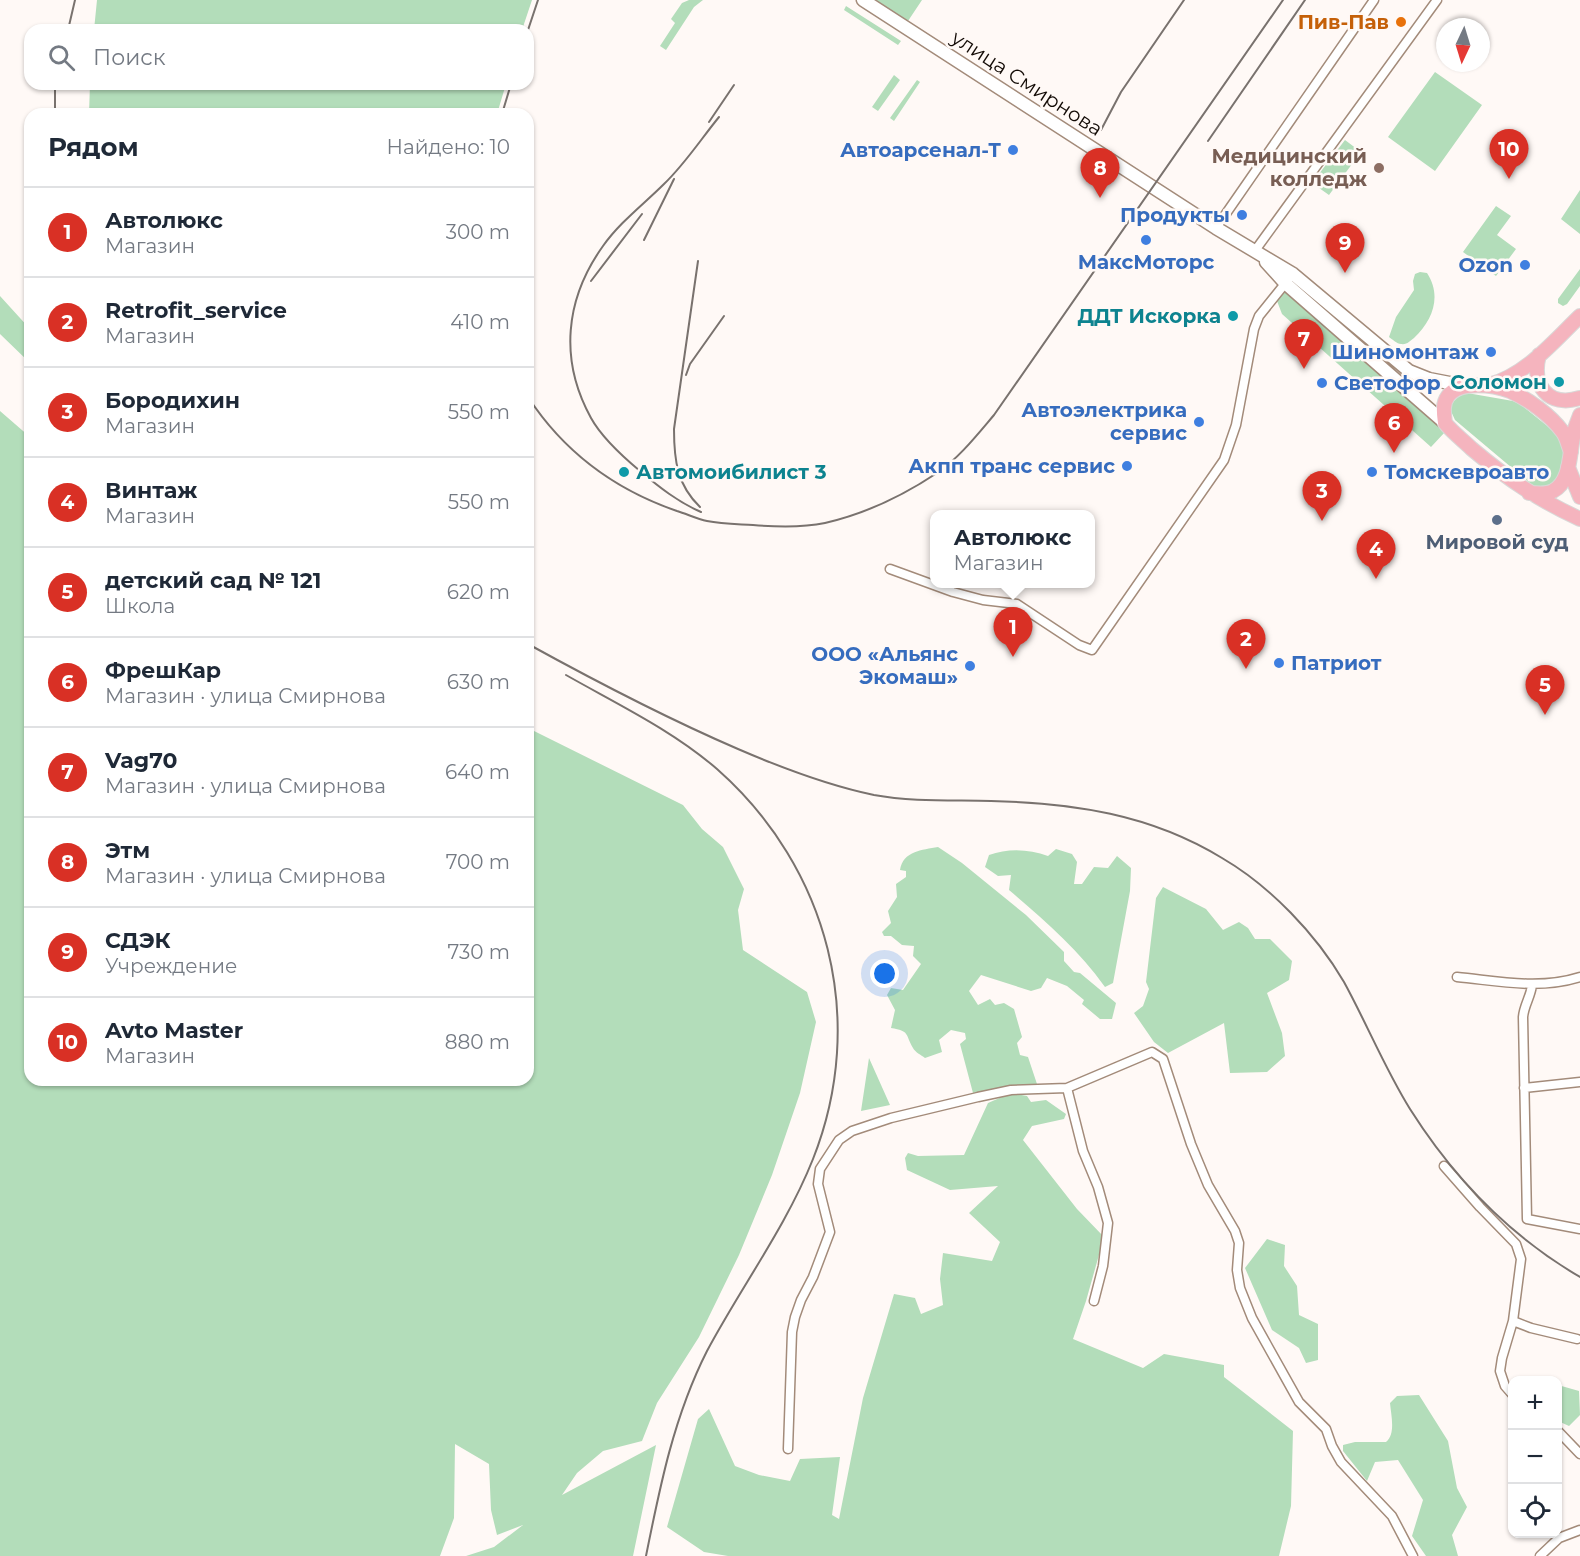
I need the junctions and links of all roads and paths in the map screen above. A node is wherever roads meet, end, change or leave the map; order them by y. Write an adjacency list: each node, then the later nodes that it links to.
1 (863, 0): 4 (main road, улица Смирнова)
2 (1374, 0): 4 (street)
3 (1437, 0): 5 (street)
4 (1216, 228): 5 (main road, улица Смирнова)
5 (1258, 254): 6 (main road, улица Смирнова)
6 (1289, 278): 9 (main road, улица Смирнова); 13 (main road, улица Смирнова); 21 (street)
7 (1580, 316): 8 (main road)
8 (1539, 356): 10 (main road); 11 (main road)
9 (1465, 386): 10 (main road); 13 (main road)
10 (1484, 386): 14 (main road)
11 (1580, 398)
12 (1580, 415): 14 (main road)
13 (1445, 423): 16 (main road)
14 (1570, 452): 15 (main road)
15 (1568, 467): 16 (main road); 17 (main road)
16 (1529, 493): 18 (main road)
17 (1580, 497)
18 (1580, 519)
19 (890, 569): 20 (street)
20 (930, 584)
21 (942, 588)
22 (1457, 977): 24 (street)
23 (1580, 977): 24 (street)
24 (1532, 985): 27 (street)
25 (1580, 1082): 27 (street)
26 (1067, 1088): 30 (street); 35 (street); 38 (street)
27 (1524, 1088): 29 (street)
28 (1444, 1166): 31 (street)
29 (1580, 1229)
30 (1094, 1301)
31 (1513, 1321): 32 (street); 33 (street)
32 (1577, 1339)
33 (1508, 1389)
34 (1562, 1436): 36 (street)
35 (789, 1449)
36 (1580, 1454)
37 (1580, 1530): 39 (street)
38 (1413, 1556)
39 (1540, 1556)

